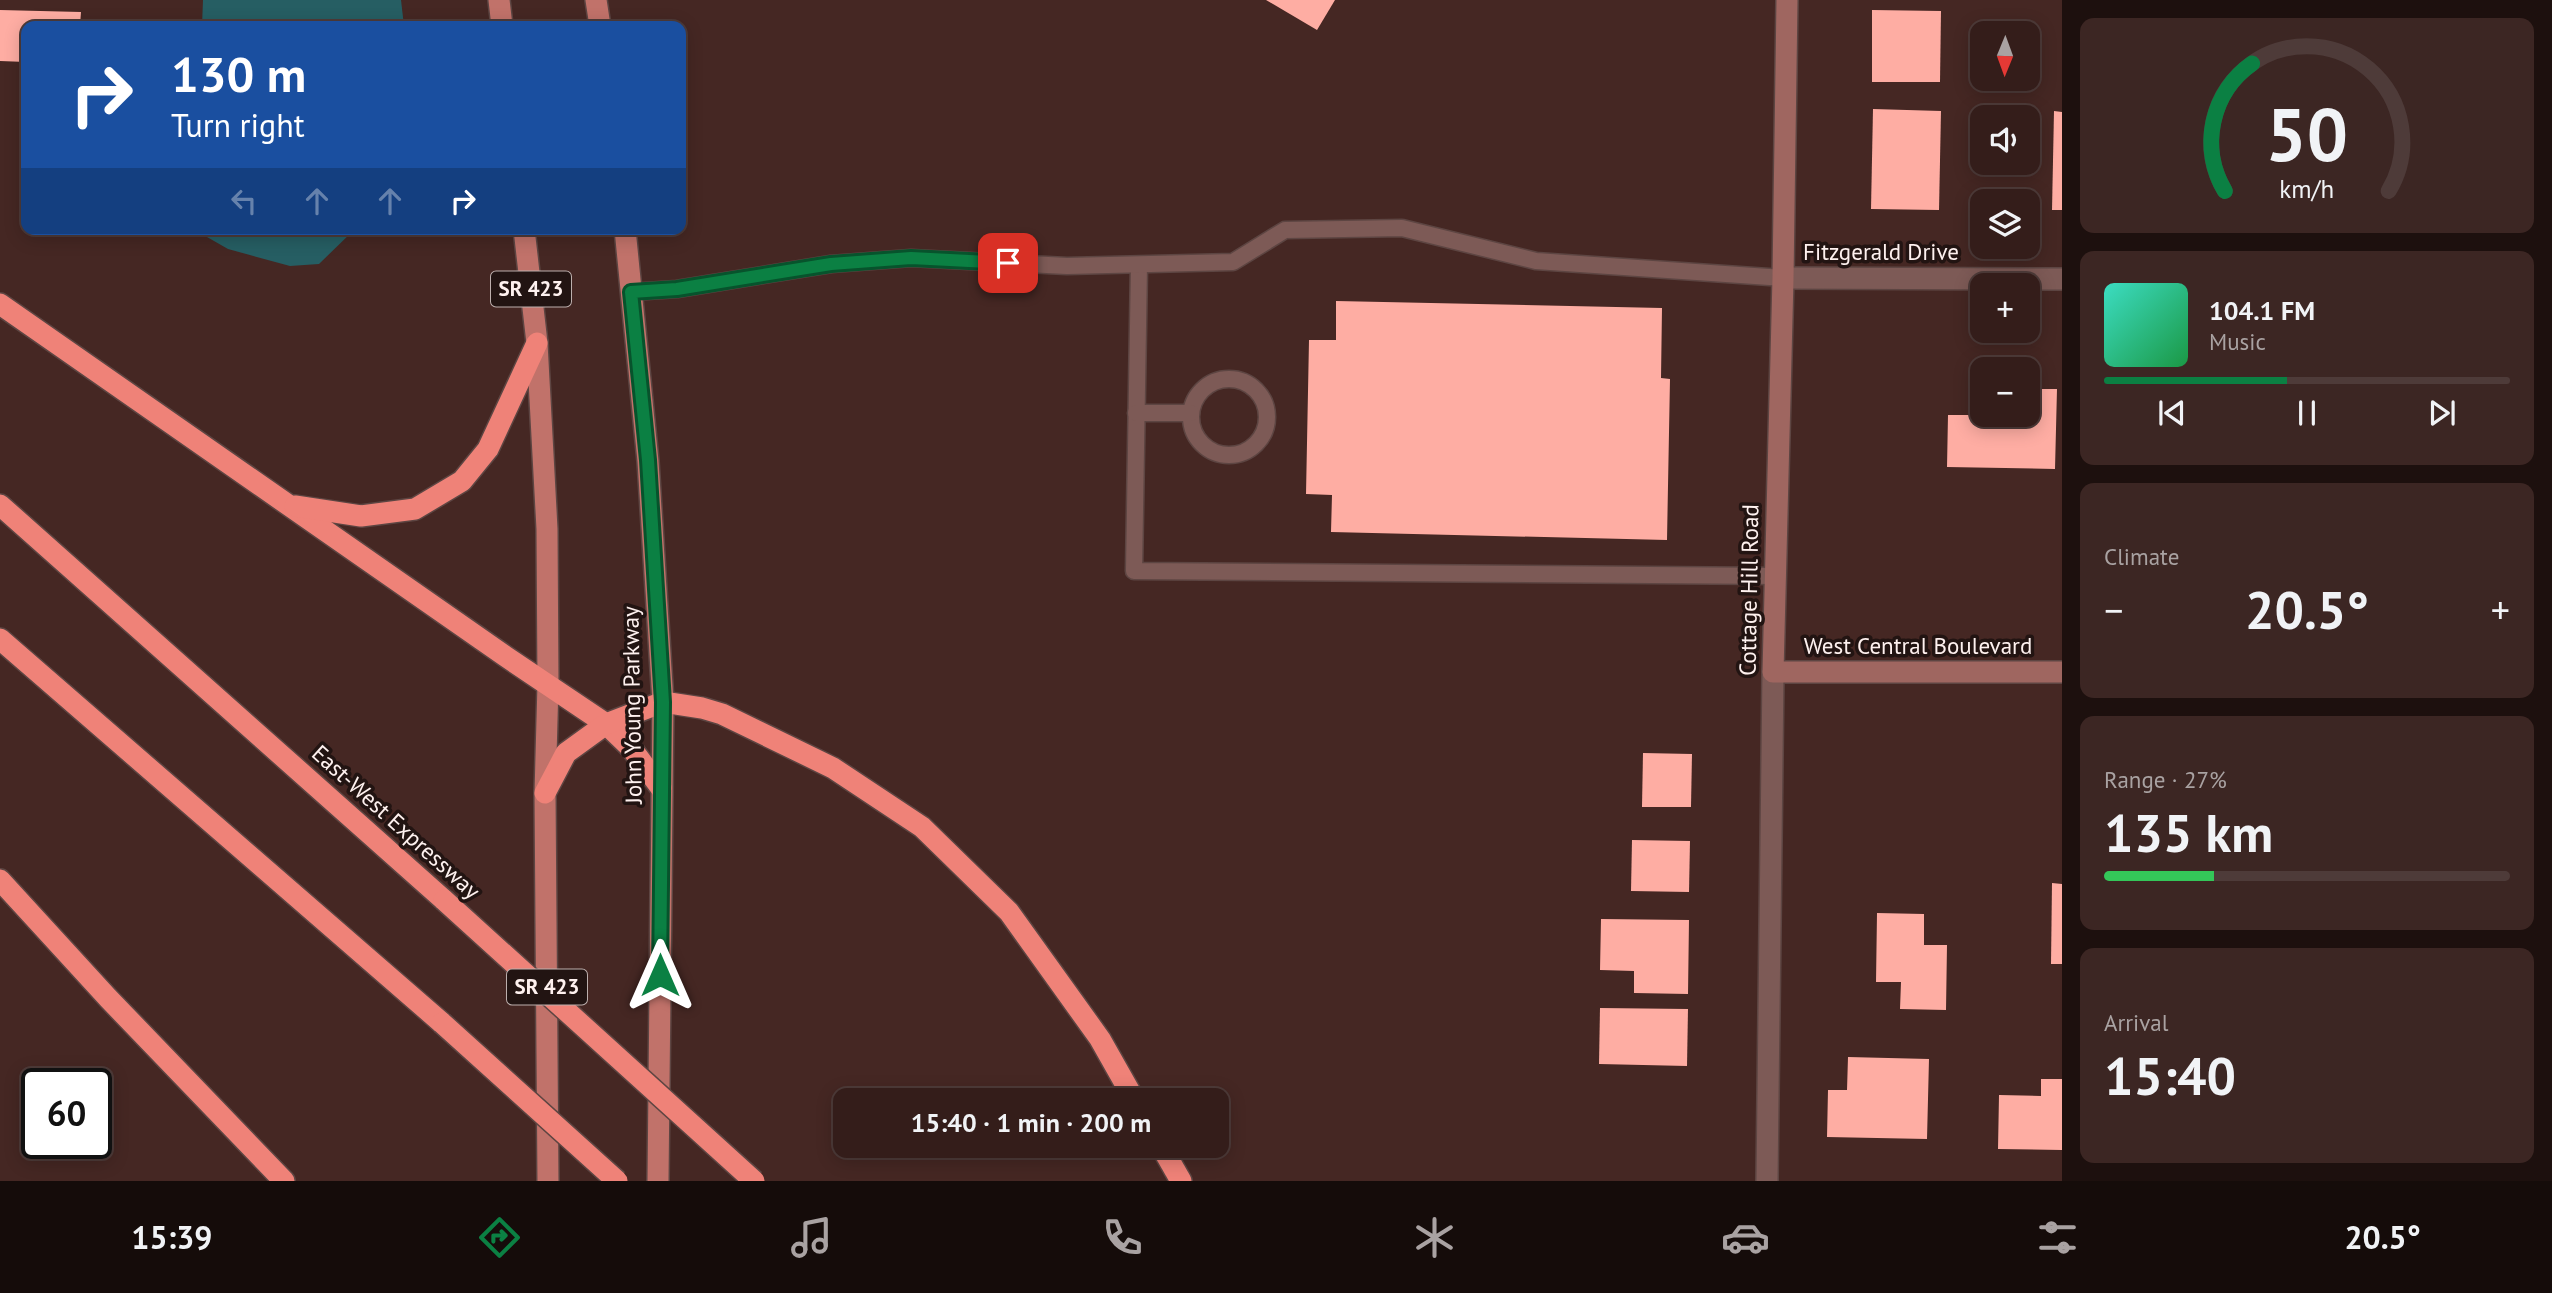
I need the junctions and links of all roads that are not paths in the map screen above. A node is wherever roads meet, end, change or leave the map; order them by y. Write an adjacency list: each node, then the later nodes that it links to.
1 (499, 0): 4 (main road)
2 (596, 0): 5 (main road)
3 (1787, 0): 9 (street, Cottage Hill Road)
4 (501, 21)
5 (599, 21)
6 (525, 235): 13 (main road, SR 423)
7 (626, 235): 11 (main road, John Young Parkway)
8 (1139, 265): 9 (lane); 11 (lane); 14 (lane)
9 (1783, 278): 10 (street, Fitzgerald Drive); 18 (street, Cottage Hill Road)
10 (2062, 279)
11 (631, 292): 23 (main road, John Young Parkway)
12 (0, 304): 17 (highway)
13 (537, 344): 17 (highway); 22 (main road, SR 423)
14 (1136, 413): 15 (lane); 18 (lane)
15 (1191, 413): 15 (lane)
16 (0, 505): 34 (highway, East-West Expressway, bridge)
17 (289, 505): 22 (highway)
18 (1776, 576): 20 (street, Cottage Hill Road)
19 (0, 639): 32 (highway, bridge)
20 (1773, 672): 21 (street, West Central Boulevard); 36 (street, Cottage Hill Road)
21 (2062, 673)
22 (548, 684): 24 (highway); 26 (main road, SR 423)
23 (663, 702): 24 (highway); 25 (main road, John Young Parkway); 28 (highway)
24 (606, 724): 25 (highway); 26 (highway)
25 (661, 788): 33 (main road, John Young Parkway)
26 (545, 793): 31 (main road, SR 423)
27 (0, 880): 30 (highway)
28 (1128, 1088)
29 (1168, 1158): 35 (highway)
30 (284, 1181)
31 (548, 1181)
32 (617, 1181)
33 (658, 1181)
34 (754, 1181)
35 (1181, 1181)
36 (1767, 1181)

